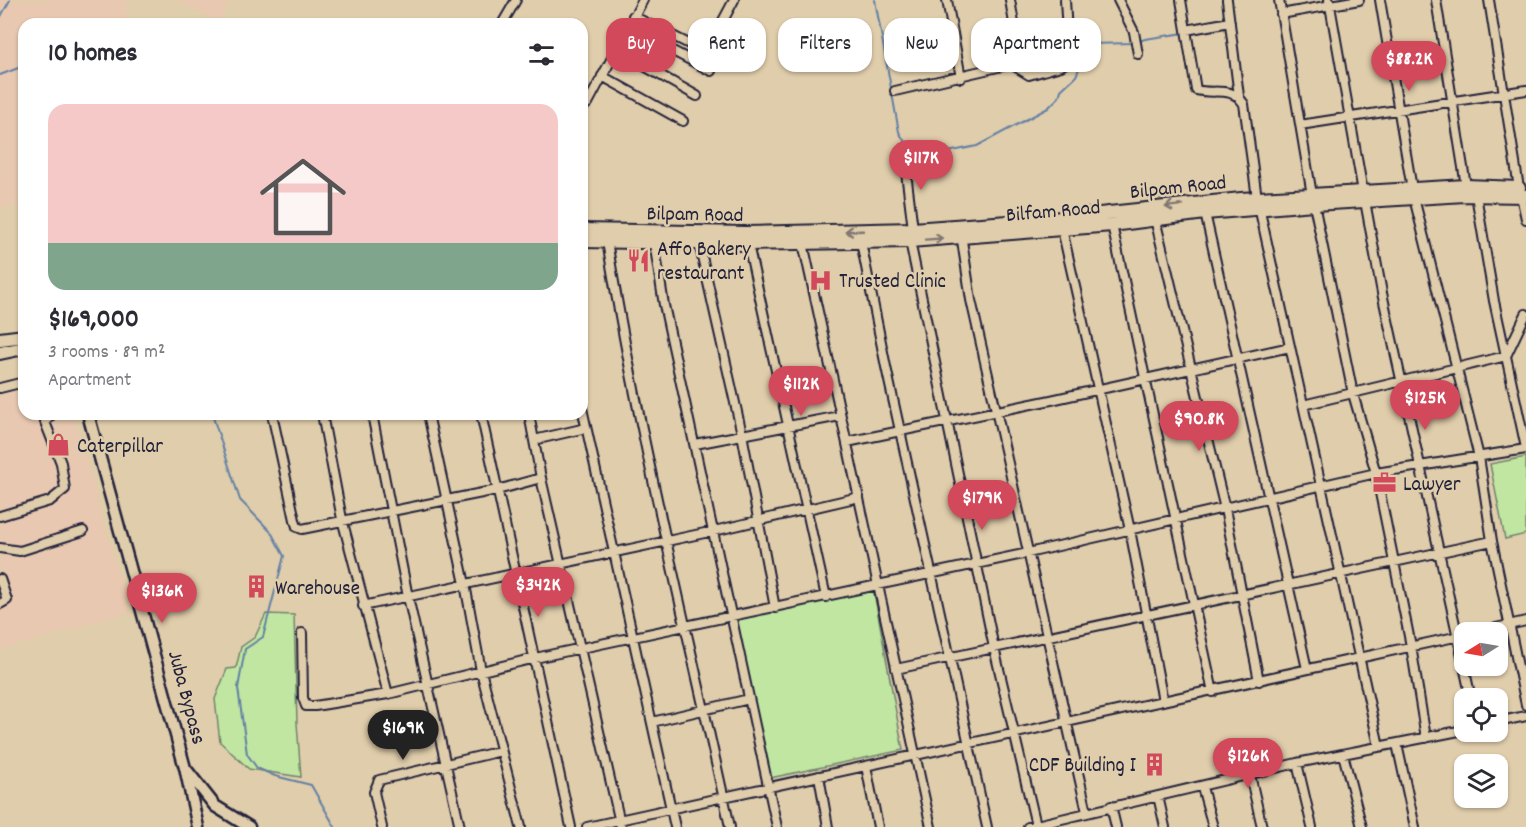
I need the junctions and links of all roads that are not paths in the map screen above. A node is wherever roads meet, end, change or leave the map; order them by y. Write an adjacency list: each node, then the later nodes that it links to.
1 (516, 0): 18 (street)
2 (643, 0): 17 (street)
3 (734, 0): 17 (street)
4 (947, 0): 30 (street)
5 (1010, 0): 19 (street)
6 (1065, 0): 20 (street)
7 (1119, 0): 23 (street)
8 (1181, 0): 22 (street)
9 (1227, 0): 21 (street)
10 (1279, 0): 16 (street)
11 (1359, 0): 15 (street)
12 (1380, 0): 38 (street)
13 (1436, 0): 37 (street)
14 (1489, 0): 35 (street)
15 (1330, 3): 16 (street); 39 (street)
16 (1281, 14): 41 (street)
17 (633, 16)
18 (506, 18)
19 (1013, 18)
20 (1066, 18)
21 (1230, 21): 22 (street); 34 (street)
22 (1186, 30): 34 (street)
23 (1138, 54)
24 (606, 69): 29 (street)
25 (655, 72): 33 (street)
26 (982, 72): 30 (street)
27 (1024, 72): 28 (street)
28 (1040, 72)
29 (602, 76): 36 (street); 40 (street)
30 (961, 78): 32 (street)
31 (1526, 90): 35 (street)
32 (895, 91)
33 (697, 96)
34 (1239, 96): 49 (street)
35 (1503, 96): 37 (street); 44 (street)
36 (588, 98)
37 (1453, 100): 38 (street); 43 (street)
38 (1399, 111): 39 (street); 45 (street)
39 (1350, 119): 41 (street); 47 (street)
40 (683, 121)
41 (1300, 125): 48 (street)
42 (903, 156): 57 (street)
43 (1466, 186): 44 (main road, Bilpam Road); 45 (main road, Bilpam Road)
44 (1523, 192): 46 (main road); 52 (street)
45 (1413, 193): 46 (main road); 47 (main road, Bilpam Road); 74 (street)
46 (1476, 195): 71 (street)
47 (1364, 196): 48 (main road, Bilpam Road); 76 (street)
48 (1313, 199): 49 (main road, Bilpam Road); 80 (street)
49 (1258, 203): 50 (main road, Bilfam Road); 56 (main road, Bilpam Road, one-way to 56); 68 (street)
50 (1205, 213): 51 (main road, Bilfam Road); 72 (street)
51 (1155, 219): 53 (main road, Bilfam Road); 73 (street)
52 (1526, 219)
53 (1112, 225): 54 (main road, Bilfam Road); 75 (street)
54 (1062, 229): 56 (main road, Bilfam Road); 79 (street)
55 (588, 230): 57 (main road, Bilpam Road, one-way to 55)
56 (961, 232): 57 (main road, Bilpam Road); 82 (street)
57 (912, 235): 60 (main road); 93 (street)
58 (588, 241): 59 (main road)
59 (607, 241): 61 (main road); 121 (street)
60 (861, 242): 63 (main road); 96 (street)
61 (654, 243): 62 (main road); 100 (street)
62 (699, 243): 64 (main road); 97 (street)
63 (803, 243): 64 (main road); 83 (street)
64 (748, 244): 94 (street)
65 (1526, 314): 71 (street)
66 (18, 337): 67 (main road)
67 (0, 339)
68 (1290, 347): 72 (street); 81 (street)
69 (18, 349): 70 (main road)
70 (0, 353)
71 (1506, 356): 74 (street); 101 (street)
72 (1238, 358): 73 (street); 109 (street)
73 (1192, 368): 75 (street); 113 (street)
74 (1456, 368): 76 (street); 102 (street)
75 (1145, 379): 79 (street); 116 (street)
76 (1401, 381): 80 (street); 103 (street)
77 (18, 384): 78 (street)
78 (0, 388)
79 (1099, 389): 82 (street); 118 (street)
80 (1353, 394): 81 (street); 104 (street)
81 (1303, 405): 106 (street)
82 (996, 410): 93 (street); 126 (street)
83 (840, 416): 94 (street); 99 (street)
84 (47, 420): 114 (street)
85 (90, 420): 187 (main road, Juba Bypass)
86 (273, 420): 115 (street)
87 (323, 420): 115 (street)
88 (373, 420): 111 (street)
89 (429, 420): 110 (street)
90 (482, 420): 107 (street)
91 (530, 420): 98 (street)
92 (584, 420): 95 (street)
93 (946, 421): 96 (street); 129 (street)
94 (790, 426): 97 (street); 112 (street)
95 (586, 428): 98 (street); 124 (street)
96 (899, 430): 99 (street); 130 (street)
97 (742, 434): 100 (street); 117 (street)
98 (534, 440): 105 (street)
99 (847, 442): 108 (street)
100 (695, 444): 120 (street)
101 (1526, 448): 102 (street)
102 (1479, 457): 103 (street); 122 (street)
103 (1420, 466): 104 (street); 125 (street)
104 (1376, 473): 106 (street); 128 (street)
105 (541, 478): 107 (street); 127 (street)
106 (1322, 487): 109 (street); 131 (street)
107 (496, 490): 110 (street); 132 (street)
108 (859, 497): 112 (street); 136 (street)
109 (1270, 498): 113 (street); 135 (street)
110 (445, 499): 111 (street); 134 (street)
111 (391, 509): 115 (street); 138 (street)
112 (806, 509): 117 (street); 139 (street)
113 (1225, 509): 116 (street); 137 (street)
114 (3, 516)
115 (342, 519): 142 (street)
116 (1177, 520): 118 (street); 141 (street)
117 (757, 522): 120 (street); 143 (street)
118 (1130, 530): 126 (street); 144 (street)
119 (83, 531): 123 (street)
120 (714, 531): 121 (street); 145 (street)
121 (664, 541): 124 (street); 149 (street)
122 (1492, 541): 125 (street); 148 (street)
123 (0, 548)
124 (614, 552): 127 (street); 152 (street)
125 (1439, 552): 128 (street); 147 (street)
126 (1028, 553): 129 (street); 151 (street)
127 (561, 562): 132 (street); 156 (street)
128 (1394, 562): 131 (street); 154 (street)
129 (976, 564): 130 (street); 155 (street)
130 (931, 573): 136 (street); 157 (street)
131 (1341, 573): 135 (street); 159 (street)
132 (514, 574): 134 (street); 158 (street)
133 (0, 579): 140 (street)
134 (465, 584): 138 (street); 162 (street)
135 (1288, 584): 137 (street); 161 (street)
136 (878, 585): 139 (street); 160 (street)
137 (1243, 594): 141 (street); 163 (street)
138 (408, 597): 142 (street); 164 (street)
139 (826, 597): 143 (street)
140 (0, 604)
141 (1194, 604): 144 (street); 165 (street)
142 (363, 606): 166 (street)
143 (775, 608): 145 (street)
144 (1148, 615): 151 (street); 168 (street)
145 (732, 618): 149 (street); 167 (street)
146 (1526, 621): 148 (street)
147 (1457, 622)
148 (1509, 625): 169 (street)
149 (687, 626): 152 (street); 170 (street)
150 (302, 633): 166 (street)
151 (1047, 636): 155 (street); 173 (street)
152 (633, 637): 156 (street); 174 (street)
153 (1454, 637): 154 (street)
154 (1411, 646): 159 (street); 177 (street)
155 (994, 648): 157 (street); 176 (street)
156 (581, 650): 158 (street); 197 (street)
157 (949, 657): 160 (street); 178 (street)
158 (535, 658): 162 (street); 205 (street)
159 (1360, 658): 161 (street); 180 (street)
160 (896, 669): 182 (street)
161 (1307, 669): 163 (street)
162 (482, 671): 164 (street); 181 (street)
163 (1259, 681): 165 (street)
164 (429, 683): 166 (street); 185 (street)
165 (1214, 692): 168 (street)
166 (388, 694)
167 (749, 699): 170 (street); 190 (street)
168 (1163, 701): 173 (street)
169 (1526, 705)
170 (704, 711): 174 (street); 193 (street)
171 (1526, 716): 172 (street)
172 (1508, 720)
173 (1066, 721): 176 (street); 196 (street)
174 (652, 722): 195 (street)
175 (1454, 732): 177 (street)
176 (1016, 733): 178 (street); 199 (street)
177 (1426, 738): 179 (street)
178 (969, 743): 182 (street); 213 (street)
179 (1397, 744): 180 (street); 220 (street)
180 (1379, 746): 183 (street)
181 (501, 751): 185 (street); 204 (street)
182 (915, 754): 186 (street); 212 (street)
183 (1343, 754): 184 (street); 219 (street)
184 (1297, 763): 188 (street); 218 (street)
185 (447, 765): 202 (street); 203 (street)
186 (866, 766): 189 (street); 211 (street)
187 (185, 768): 200 (main road); 201 (main road, Juba Bypass)
188 (1250, 775): 191 (street); 217 (street)
189 (819, 776): 190 (street); 210 (street)
190 (768, 787): 193 (street); 209 (street)
191 (1202, 787): 192 (street); 216 (street)
192 (1158, 796): 194 (street); 215 (street)
193 (723, 797): 195 (street); 208 (street)
194 (1111, 806): 196 (street); 214 (street)
195 (672, 808): 197 (street); 207 (street)
196 (1087, 812): 198 (street)
197 (620, 824): 206 (street)
198 (1052, 825): 199 (street)
199 (1032, 826)
200 (198, 827)
201 (249, 827)
202 (382, 827)
203 (460, 827)
204 (521, 827)
205 (571, 827)
206 (587, 827)
207 (675, 827)
208 (730, 827)
209 (777, 827)
210 (828, 827)
211 (878, 827)
212 (931, 827)
213 (987, 827)
214 (1116, 827)
215 (1165, 827)
216 (1213, 827)
217 (1262, 827)
218 (1312, 827)
219 (1362, 827)
220 (1415, 827)

